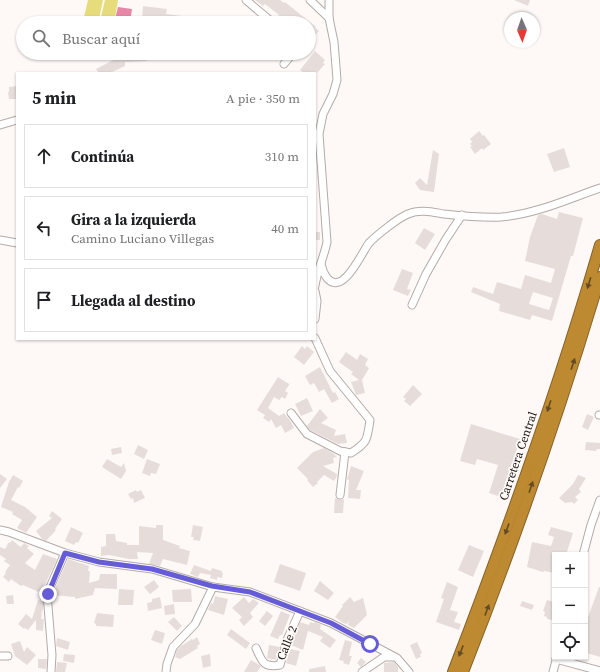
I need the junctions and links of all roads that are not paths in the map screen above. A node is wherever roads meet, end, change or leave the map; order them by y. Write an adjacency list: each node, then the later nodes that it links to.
1 (246, 0): 4 (street)
2 (310, 0): 5 (street)
3 (329, 0): 5 (street)
4 (265, 16)
5 (329, 18): 16 (street)
6 (287, 60): 7 (street)
7 (284, 64)
8 (16, 120): 9 (street)
9 (0, 125)
10 (600, 188): 11 (street)
11 (462, 215): 16 (street); 20 (street)
12 (0, 232): 13 (street)
13 (1, 241): 14 (street)
14 (16, 243)
15 (600, 245): 44 (highway, Carretera Central, one-way to 44)
16 (321, 264): 18 (street)
17 (600, 277): 45 (highway, Carretera Central, one-way to 17)
18 (316, 282)
19 (316, 296): 21 (street)
20 (412, 305)
21 (316, 310)
22 (316, 340): 24 (street)
23 (291, 413): 24 (street)
24 (345, 452): 25 (street)
25 (340, 495)
26 (600, 500): 28 (street)
27 (0, 530): 29 (street)
28 (585, 552)
29 (65, 553): 30 (street); 40 (street)
30 (212, 586): 31 (street); 41 (street)
31 (300, 611): 35 (street); 38 (street, Calle 2)
32 (256, 648): 38 (street, Calle 2)
33 (0, 656): 34 (street)
34 (8, 656)
35 (394, 657): 42 (street); 43 (street)
36 (556, 660): 46 (street)
37 (563, 660): 39 (street)
38 (266, 669)
39 (600, 671)
40 (51, 672)
41 (166, 672)
42 (362, 672)
43 (409, 672)
44 (453, 672)
45 (463, 672)
46 (553, 672)

